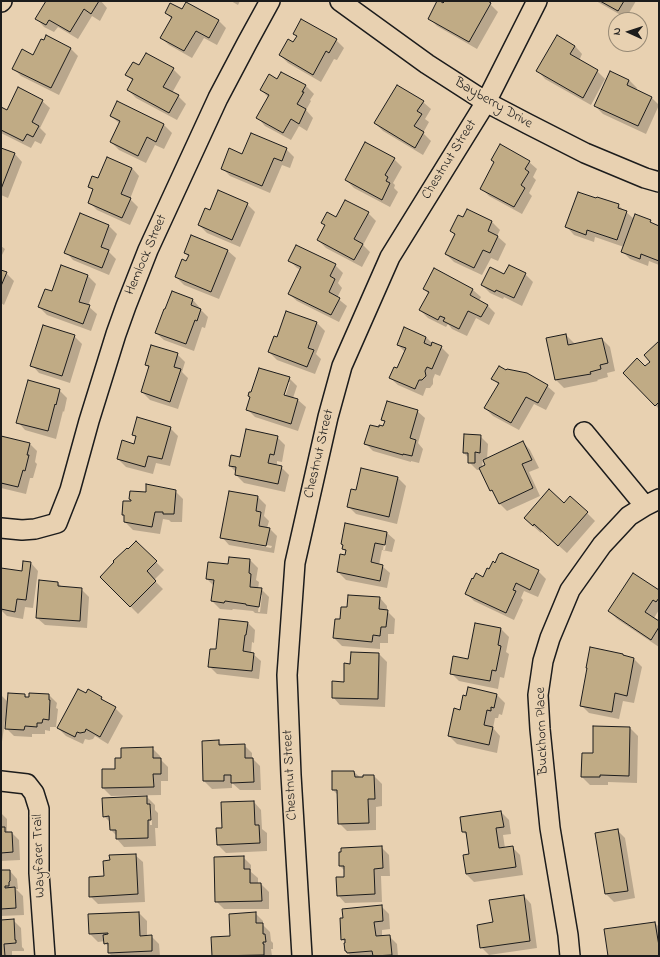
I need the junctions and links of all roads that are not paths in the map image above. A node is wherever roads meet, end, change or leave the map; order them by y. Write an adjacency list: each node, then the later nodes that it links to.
1 (270, 1): 8 (street, Hemlock Street)
2 (340, 1): 4 (street, Bayberry Drive)
3 (536, 1): 4 (street, Chestnut Street)
4 (486, 102): 5 (street, Bayberry Drive); 11 (street, Chestnut Street)
5 (659, 182)
6 (584, 432): 7 (street)
7 (652, 502): 12 (street, Buckhorn Place)
8 (1, 528)
9 (1, 781): 10 (street, Wayfarer Trail)
10 (46, 956)
11 (302, 956)
12 (570, 956)

